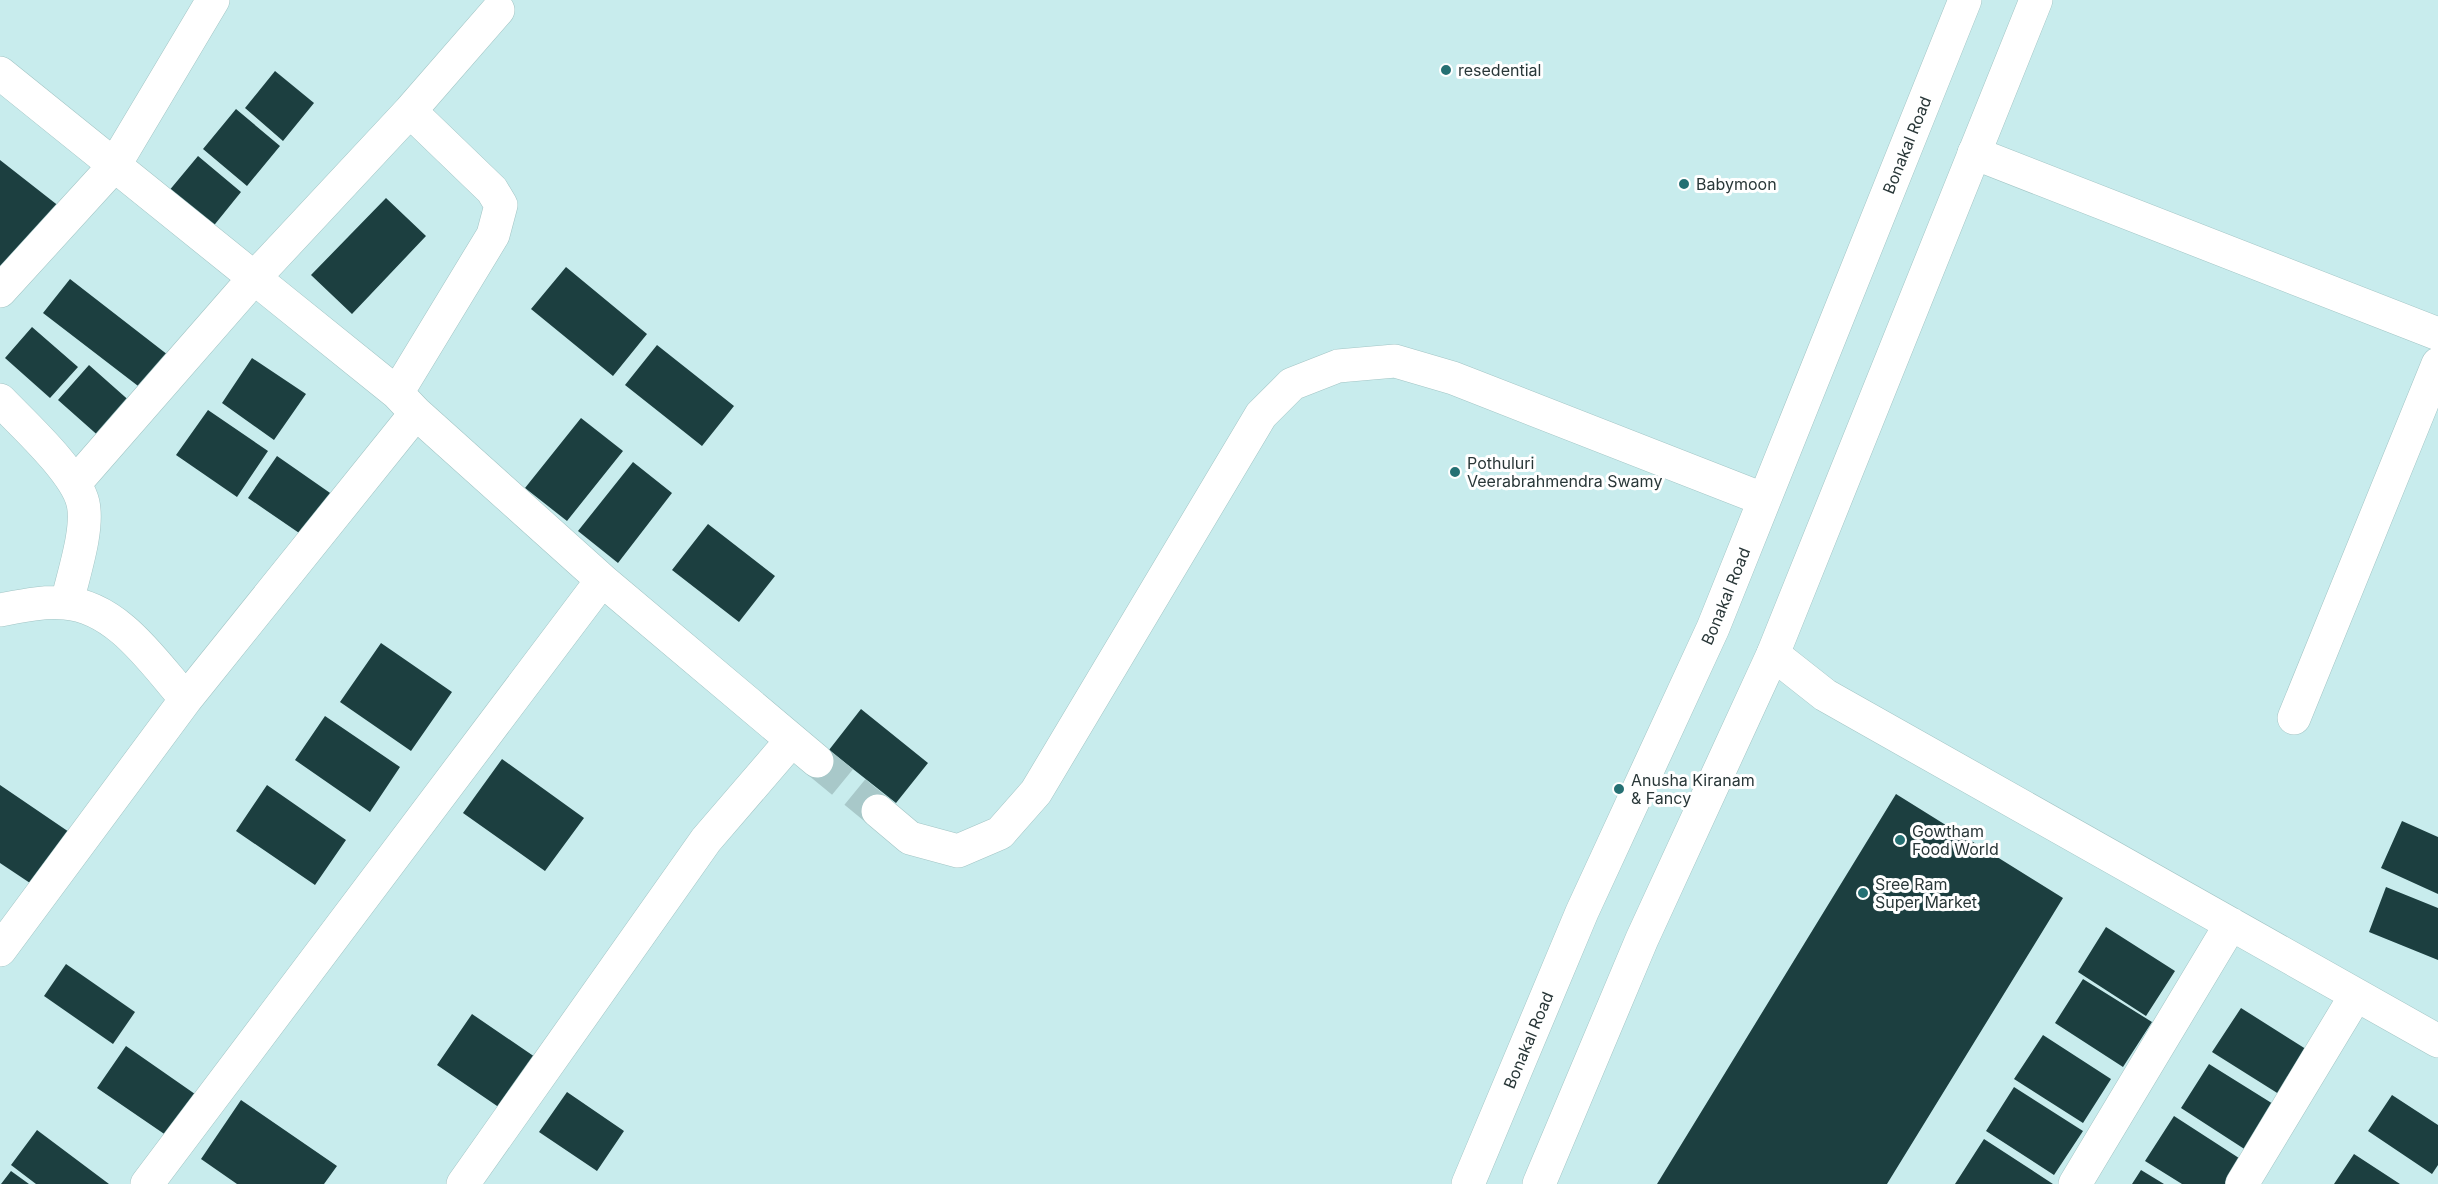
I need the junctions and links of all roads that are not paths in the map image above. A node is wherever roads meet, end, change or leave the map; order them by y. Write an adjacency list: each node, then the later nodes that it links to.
1 (213, 0): 8 (street)
2 (1965, 0): 16 (street, Bonakal Road)
3 (2036, 0): 7 (street)
4 (498, 10): 6 (street)
5 (0, 73): 8 (street)
6 (410, 111): 9 (street); 14 (street)
7 (1974, 153): 11 (street); 20 (street)
8 (114, 166): 9 (street); 10 (street)
9 (255, 277): 14 (street); 15 (street)
10 (0, 291)
11 (2438, 334)
12 (2438, 364): 22 (street)
13 (0, 399): 15 (street)
14 (406, 403): 17 (street); 21 (street)
15 (75, 482): 18 (street)
16 (1763, 499): 23 (street); 30 (street, Bonakal Road)
17 (602, 580): 28 (street); 29 (street)
18 (67, 603): 19 (street); 21 (street)
19 (0, 610)
20 (1773, 654): 24 (street); 31 (street)
21 (186, 699): 25 (street)
22 (2294, 718)
23 (878, 811)
24 (2231, 924): 26 (street); 32 (street)
25 (0, 950)
26 (2356, 994): 27 (street); 33 (street)
27 (2438, 1041)
28 (147, 1184)
29 (463, 1184)
30 (1468, 1184)
31 (1539, 1184)
32 (2075, 1184)
33 (2242, 1184)

